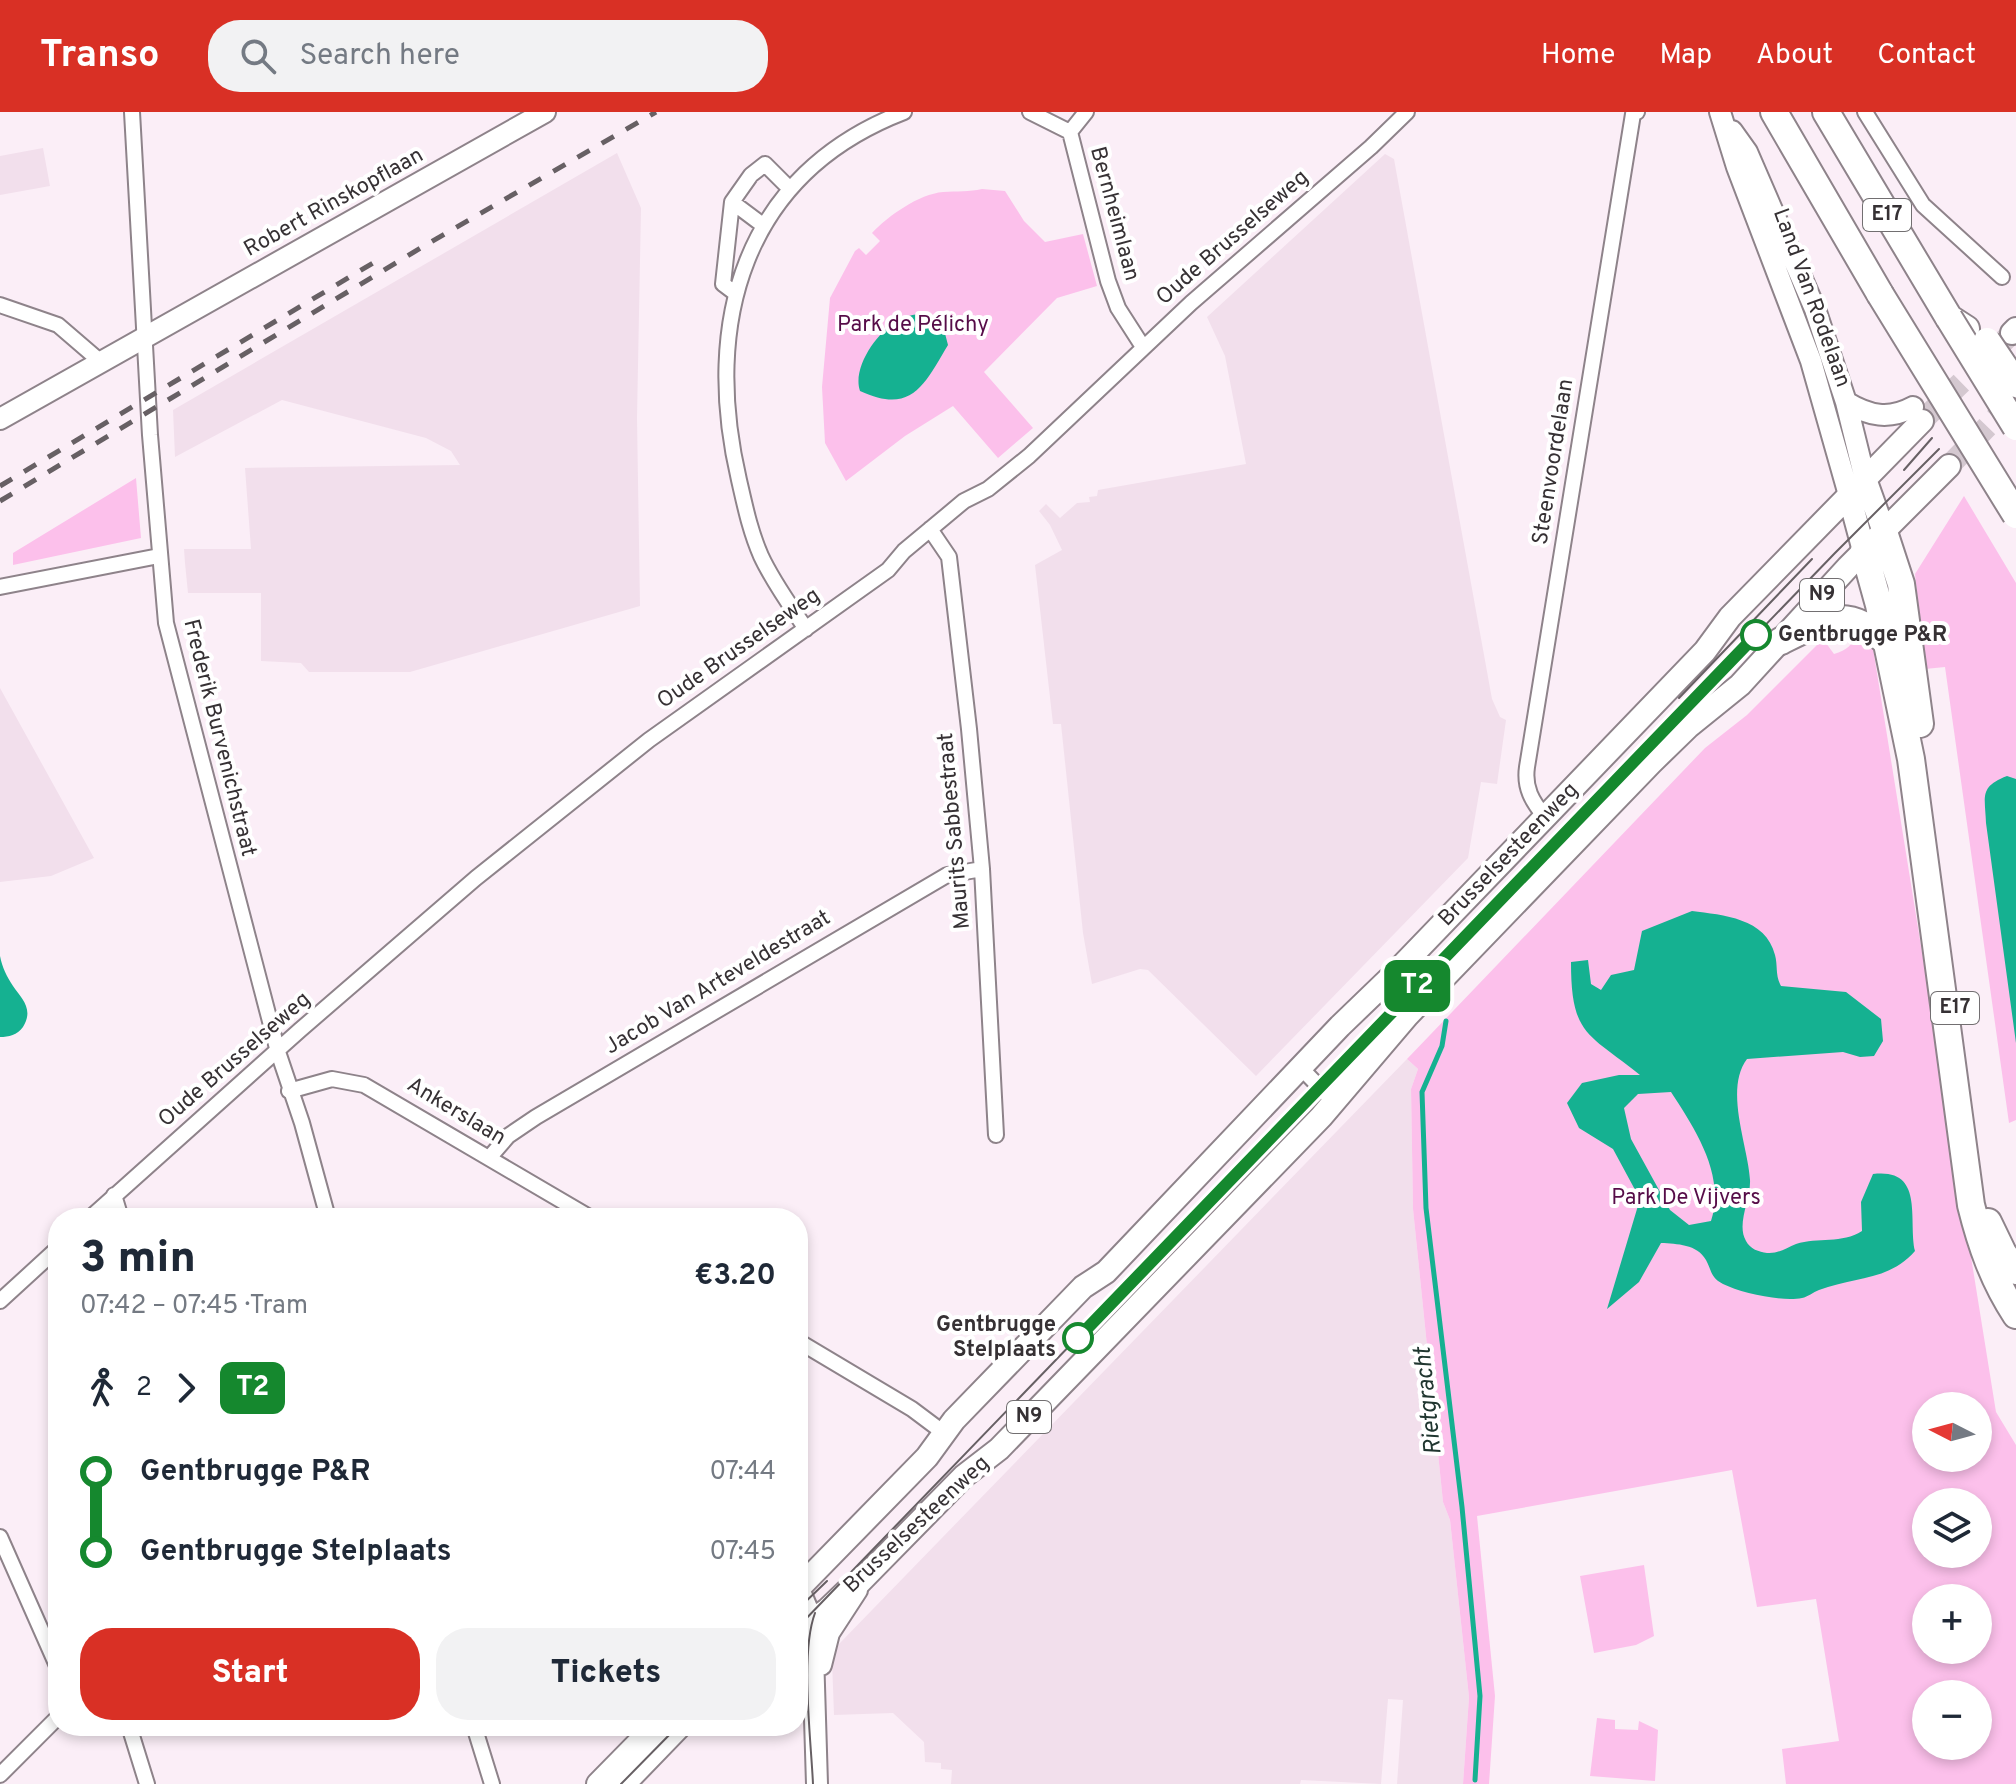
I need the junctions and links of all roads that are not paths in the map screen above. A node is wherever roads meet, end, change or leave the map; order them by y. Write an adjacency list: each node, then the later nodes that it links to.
1 (132, 112): 20 (street, Frederik Burvenichstraat)
2 (545, 112): 20 (street, Robert Rinskopflaan)
3 (904, 112): 13 (street)
4 (1030, 112): 12 (street, Bernheimlaan)
5 (1086, 112): 12 (street, Bernheimlaan)
6 (1407, 112): 21 (street, Oude Brusselseweg)
7 (1774, 112): 31 (highway, E17, bridge)
8 (1826, 112): 19 (highway, E17)
9 (1865, 112): 16 (street)
10 (1635, 113): 40 (street, Steenvoordelaan)
11 (1721, 115): 24 (street, Land Van Rodelaan); 30 (street, Land Van Rodelaan)
12 (1070, 132): 21 (street, Bernheimlaan)
13 (790, 189): 14 (street); 15 (street)
14 (732, 202): 15 (street); 17 (street)
15 (764, 226): 17 (street)
16 (2002, 277)
17 (735, 293): 37 (street)
18 (0, 305): 22 (street)
19 (1949, 318): 23 (highway, bridge); 27 (highway, E17, bridge)
20 (145, 336): 22 (street, Robert Rinskopflaan); 35 (street, Frederik Burvenichstraat)
21 (1143, 347): 32 (street, Oude Brusselseweg)
22 (101, 362): 26 (street, Robert Rinskopflaan)
23 (2016, 384)
24 (1846, 402): 25 (street, Brusselsesteenweg / N9); 29 (street, Land Van Rodelaan)
25 (1918, 414): 29 (main road, Brusselsesteenweg / N9)
26 (0, 419)
27 (2016, 427)
28 (1949, 466): 33 (main road, Brusselsesteenweg / N9)
29 (1865, 479): 30 (main road, Brusselsesteenweg / N9); 33 (main road)
30 (1849, 495): 34 (main road); 40 (main road, Brusselsesteenweg / N9)
31 (2016, 515)
32 (930, 529): 37 (street, Oude Brusselseweg); 41 (street, Maurits Sabbestraat)
33 (1884, 532): 34 (main road, Brusselsesteenweg / N9); 54 (highway, E17)
34 (1864, 551): 38 (main road, Brusselsesteenweg / N9); 39 (highway)
35 (159, 556): 36 (street); 42 (street, Frederik Burvenichstraat)
36 (0, 587)
37 (806, 629): 42 (street, Oude Brusselseweg)
38 (1781, 641): 39 (highway, N9); 45 (main road, Brusselsesteenweg / N9)
39 (1888, 644): 56 (highway)
40 (1545, 817): 43 (main road, Brusselsesteenweg / N9)
41 (982, 869): 46 (street, Maurits Sabbestraat); 47 (street, Jacob Van Arteveldestraat)
42 (278, 1052): 44 (street, Frederik Burvenichstraat); 48 (street, Oude Brusselseweg)
43 (1302, 1069): 45 (street); 58 (main road, Brusselsesteenweg / N9)
44 (289, 1091): 47 (street, Ankerslaan); 51 (street, Frederik Burvenichstraat)
45 (1334, 1102): 61 (main road, Brusselsesteenweg / N9)
46 (996, 1135)
47 (489, 1158): 52 (street, Ankerslaan)
48 (114, 1195): 49 (street, Oude Brusselseweg); 50 (street)
49 (100, 1208)
50 (118, 1208)
51 (325, 1208)
52 (574, 1208)
53 (48, 1257): 55 (street)
54 (2016, 1271)
55 (0, 1301)
56 (2016, 1315)
57 (808, 1347): 58 (street)
58 (944, 1433): 60 (main road, Brusselsesteenweg / N9)
59 (0, 1537): 63 (street)
60 (808, 1579)
61 (859, 1583): 62 (main road, Brusselsesteenweg / N9); 65 (street)
62 (808, 1623)
63 (48, 1645)
64 (808, 1652): 65 (street)
65 (813, 1698): 76 (street)
66 (48, 1727): 71 (street)
67 (132, 1736): 73 (street)
68 (477, 1736): 74 (street)
69 (645, 1736): 75 (main road)
70 (671, 1736): 72 (main road)
71 (0, 1775)
72 (629, 1783)
73 (147, 1784)
74 (492, 1784)
75 (598, 1784)
76 (817, 1784)

